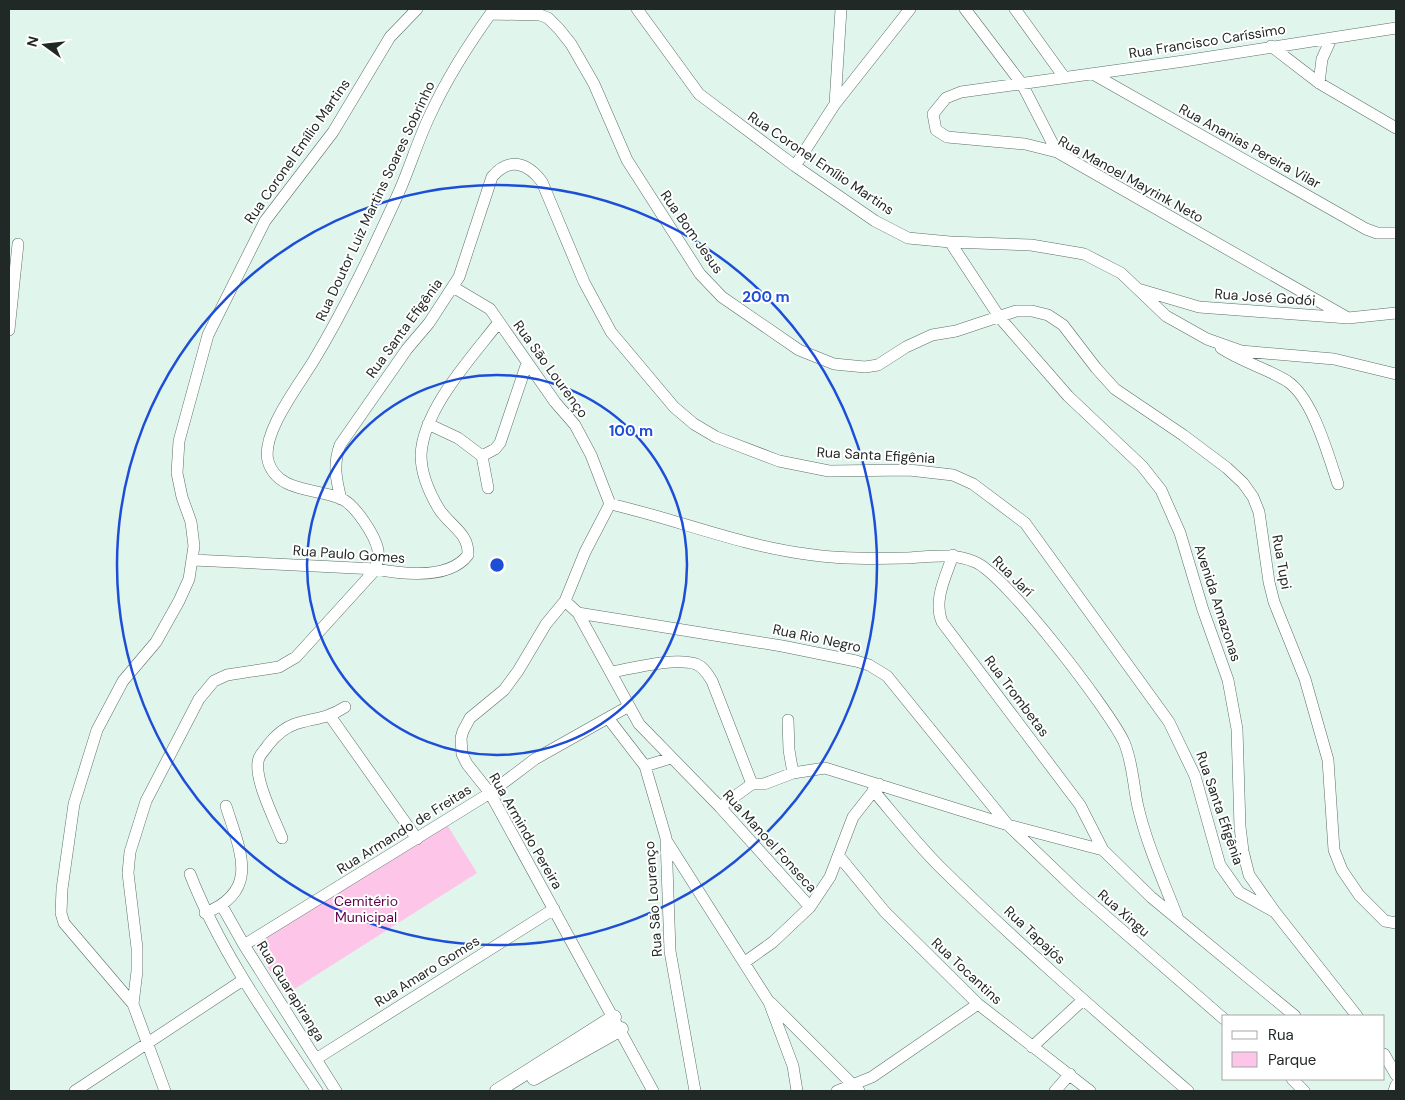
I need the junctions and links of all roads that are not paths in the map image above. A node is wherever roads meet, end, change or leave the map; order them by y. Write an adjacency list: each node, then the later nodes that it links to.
1 (417, 9): 39 (street, Rua Coronel Emílio Martins)
2 (637, 9): 18 (street, Rua Coronel Emílio Martins)
3 (841, 9): 15 (street)
4 (910, 9): 15 (street)
5 (966, 9): 14 (street)
6 (1015, 9): 12 (street)
7 (492, 11): 25 (street, Rua Bom Jesus); 36 (street, Rua Doutor Luiz Martins Soares Sobrinho)
8 (1396, 28): 9 (street, Rua Francisco Caríssimo)
9 (1331, 38): 10 (street, Rua Francisco Caríssimo); 13 (street)
10 (1271, 46): 11 (street, Rua Francisco Caríssimo); 13 (street)
11 (1093, 74): 12 (street, Rua Francisco Caríssimo); 19 (street, Rua Ananias Pereira Vilar)
12 (1064, 78): 14 (street, Rua Francisco Caríssimo)
13 (1319, 83): 16 (street)
14 (1022, 84): 17 (street); 17 (street, Rua Manoel Mayrink Neto)
15 (835, 104): 18 (street)
16 (1396, 128)
17 (1057, 152): 26 (street, Rua Manoel Mayrink Neto)
18 (795, 166): 20 (street, Rua Coronel Emílio Martins)
19 (1396, 233)
20 (950, 242): 23 (street, Rua Coronel Emílio Martins); 25 (street, Avenida Amazonas)
21 (18, 244): 28 (street)
22 (453, 287): 27 (street, Rua São Lourenço); 36 (street, Rua Santa Efigênia); 67 (street, Rua Santa Efigênia)
23 (1134, 288): 26 (street, Rua José Godói); 29 (street, Rua Coronel Emílio Martins)
24 (1396, 313): 26 (street, Rua José Godói)
25 (1000, 318): 67 (street, Avenida Amazonas); 70 (street, Rua Tupi)
26 (1348, 318)
27 (499, 322): 30 (street, Rua São Lourenço); 32 (street, Rua Paulo Gomes)
28 (9, 330)
29 (1207, 339): 31 (street, Rua Coronel Emílio Martins); 34 (street)
30 (527, 363): 33 (street); 37 (street, Rua São Lourenço)
31 (1396, 374)
32 (428, 424): 33 (street); 40 (street, Rua Paulo Gomes)
33 (482, 456): 35 (street)
34 (1338, 484)
35 (488, 488)
36 (341, 498): 40 (street)
37 (610, 504): 38 (street, Rua Jarí); 41 (street)
38 (953, 555): 61 (street, Rua Trombetas); 69 (street, Rua Jarí)
39 (193, 560): 40 (street, Rua Paulo Gomes); 76 (street, Rua Coronel Emílio Martins)
40 (376, 568): 76 (street)
41 (565, 601): 42 (street); 54 (street, Rua Armindo Pereira)
42 (578, 613): 43 (street); 57 (street, Rua Rio Negro)
43 (612, 672): 44 (street); 52 (street)
44 (629, 706): 47 (street, Rua Armando de Freitas); 49 (street, Rua Manoel Fonseca)
45 (345, 707): 46 (street)
46 (330, 716): 58 (street); 60 (street)
47 (608, 718): 50 (street); 54 (street, Rua Armando de Freitas)
48 (788, 720): 51 (street)
49 (671, 758): 50 (street); 56 (street, Rua Manoel Fonseca)
50 (645, 766): 59 (street, Rua São Lourenço)
51 (793, 773): 52 (street); 53 (street)
52 (752, 784): 56 (street)
53 (876, 787): 57 (street); 62 (street, Rua Manoel Fonseca); 74 (street, Rua Tapajós)
54 (490, 793): 60 (street, Rua Armando de Freitas); 66 (street, Rua Armindo Pereira)
55 (226, 806): 64 (street)
56 (720, 807): 65 (street, Rua Manoel Fonseca)
57 (1008, 825): 61 (street); 80 (street, Rua Xingu)
58 (282, 838)
59 (666, 838): 72 (street); 99 (street, Rua São Lourenço)
60 (417, 839): 71 (street, Rua Armando de Freitas)
61 (1103, 850): 69 (street)
62 (839, 856): 65 (street, Rua Manoel Fonseca); 77 (street, Rua Tocantins)
63 (190, 874): 68 (street)
64 (222, 906): 68 (street); 71 (street, Rua Guarapiranga)
65 (810, 907): 72 (street)
66 (554, 909): 81 (street, Rua Armindo Pereira); 84 (street, Rua Amaro Gomes)
67 (1275, 912): 79 (street, Avenida Amazonas)
68 (206, 913): 73 (street)
69 (1177, 916): 78 (street)
70 (1396, 924)
71 (244, 945): 84 (street, Rua Guarapiranga)
72 (745, 962): 75 (street)
73 (243, 980): 82 (street); 95 (street)
74 (1083, 1000): 83 (street); 103 (street, Rua Tapajós)
75 (770, 1002): 90 (street); 100 (street)
76 (133, 1004): 82 (street)
77 (978, 1004): 83 (street, Rua Tocantins); 90 (street)
78 (1294, 1015)
79 (1356, 1015)
80 (1222, 1017)
81 (617, 1023): 91 (street); 98 (street, Rua Armindo Pereira)
82 (148, 1043): 93 (street); 94 (street)
83 (1032, 1046): 86 (street, Rua Tocantins)
84 (316, 1059): 96 (street, Rua Guarapiranga)
85 (1385, 1059): 87 (street)
86 (1070, 1074): 92 (street); 102 (street, Rua Tocantins)
87 (1396, 1075)
88 (1293, 1080): 104 (street)
89 (1396, 1085): 105 (street)
90 (855, 1088): 101 (street)
91 (513, 1089): 97 (street)
92 (1061, 1090)
93 (75, 1091)
94 (165, 1091)
95 (317, 1091)
96 (336, 1091)
97 (497, 1091)
98 (653, 1091)
99 (695, 1091)
100 (797, 1091)
101 (837, 1091)
102 (1090, 1091)
103 (1188, 1091)
104 (1304, 1091)
105 (1394, 1091)

